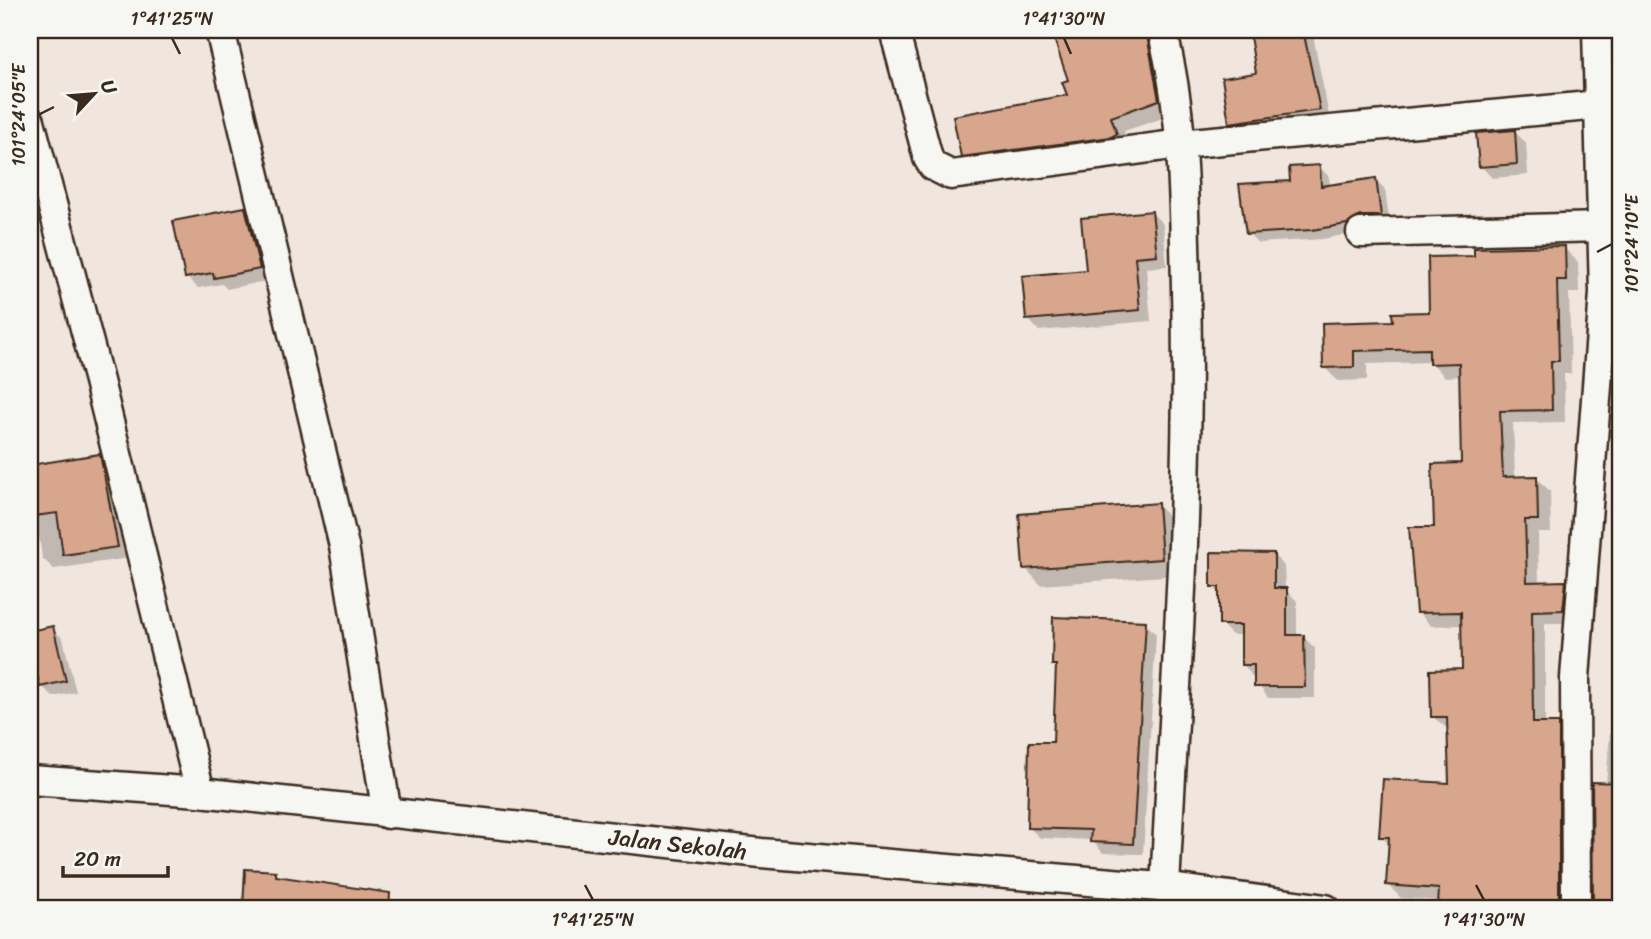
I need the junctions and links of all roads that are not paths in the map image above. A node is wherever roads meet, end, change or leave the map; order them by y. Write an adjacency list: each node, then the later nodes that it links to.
1 (220, 30): 12 (street)
2 (894, 30): 7 (street)
3 (1162, 30): 7 (street)
4 (1597, 30): 5 (street)
5 (1600, 105): 7 (street); 8 (street)
6 (30, 121): 11 (street)
7 (1180, 145): 13 (street)
8 (1602, 227): 9 (street); 16 (street)
9 (1361, 233)
10 (30, 780): 11 (street, Jalan Sekolah)
11 (200, 792): 12 (street, Jalan Sekolah)
12 (387, 814): 13 (street, Jalan Sekolah)
13 (1165, 887): 14 (street, Jalan Sekolah)
14 (1242, 903): 15 (street, Jalan Sekolah)
15 (1326, 909)
16 (1576, 909)

